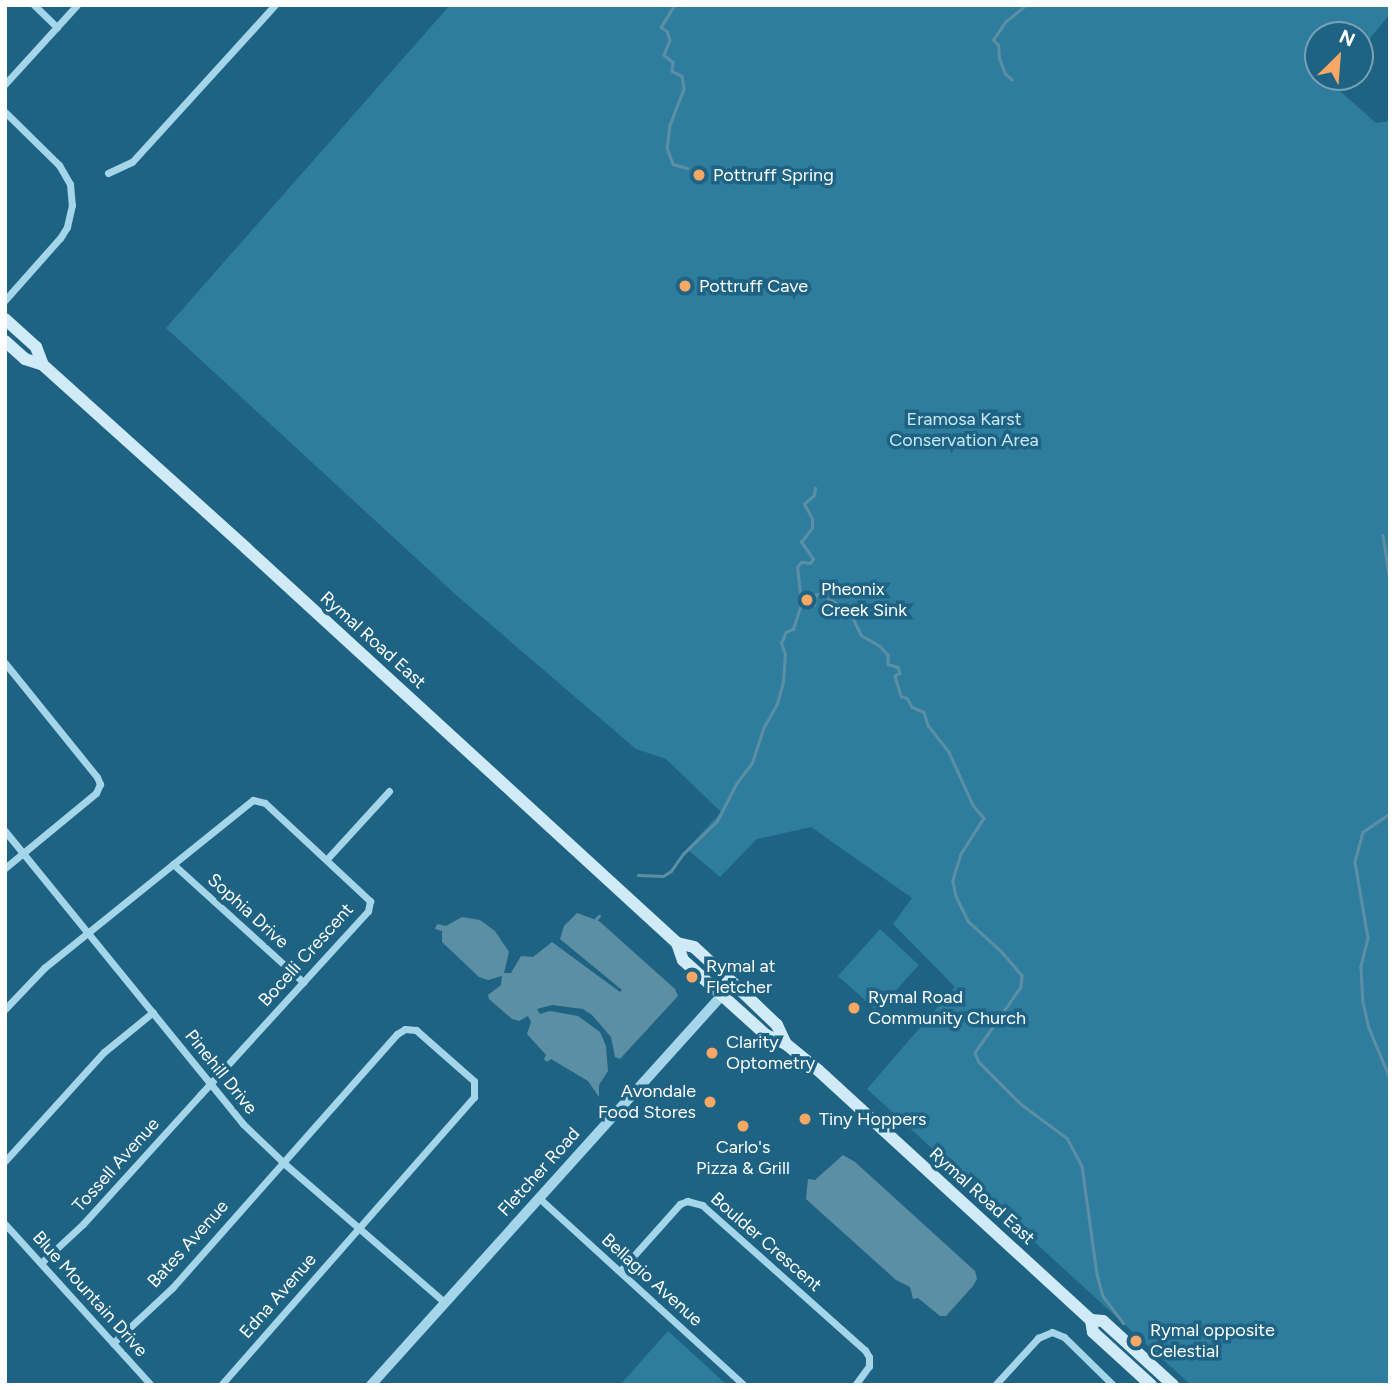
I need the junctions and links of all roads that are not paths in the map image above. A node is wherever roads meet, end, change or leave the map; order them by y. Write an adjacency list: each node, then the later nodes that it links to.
1 (34, 5): 4 (street)
2 (77, 5): 4 (street)
3 (275, 5): 7 (street)
4 (57, 27): 5 (street)
5 (5, 84)
6 (5, 112): 8 (street)
7 (108, 173)
8 (5, 300)
9 (5, 319): 11 (main road, Rymal Road East)
10 (5, 341): 11 (main road, Rymal Road East)
11 (43, 365): 20 (main road, Rymal Road East)
12 (5, 663): 15 (street)
13 (389, 791): 16 (street)
14 (5, 831): 15 (street, Pinehill Drive)
15 (23, 853): 18 (street); 19 (street, Pinehill Drive)
16 (327, 859): 17 (street, Bocelli Crescent); 21 (street, Bocelli Crescent)
17 (173, 864): 19 (street, Bocelli Crescent); 21 (street, Sophia Drive)
18 (5, 868)
19 (88, 933): 24 (street, Bocelli Crescent); 25 (street, Pinehill Drive)
20 (677, 943): 22 (main road, Rymal Road East); 23 (main road, Rymal Road East)
21 (303, 982): 27 (street, Bocelli Crescent)
22 (733, 983): 23 (street, Fletcher Road); 26 (main road, Rymal Road East)
23 (722, 996): 26 (main road, Rymal Road East); 30 (street, Fletcher Road)
24 (5, 1009)
25 (153, 1012): 27 (street, Pinehill Drive); 28 (street)
26 (786, 1044): 36 (main road, Rymal Road East)
27 (211, 1083): 29 (street, Pinehill Drive); 33 (street, Tossell Avenue)
28 (5, 1161)
29 (282, 1162): 32 (street, Pinehill Drive); 32 (street, Bates Avenue); 37 (street, Bates Avenue)
30 (539, 1198): 34 (street, Bellagio Avenue); 35 (street, Fletcher Road)
31 (5, 1223): 33 (street, Blue Mountain Drive)
32 (358, 1227): 35 (street, Pinehill Drive); 39 (street, Edna Avenue)
33 (41, 1263): 37 (street, Blue Mountain Drive)
34 (620, 1271): 41 (street, Bellagio Avenue); 42 (street, Boulder Crescent)
35 (444, 1302): 40 (street, Fletcher Road)
36 (1091, 1320): 45 (main road, Rymal Road East); 46 (main road, Rymal Road East)
37 (113, 1343): 38 (street, Blue Mountain Drive)
38 (151, 1385)
39 (221, 1385)
40 (371, 1385)
41 (744, 1385)
42 (855, 1385)
43 (995, 1385): 44 (street)
44 (1113, 1385)
45 (1151, 1385)
46 (1173, 1385)

